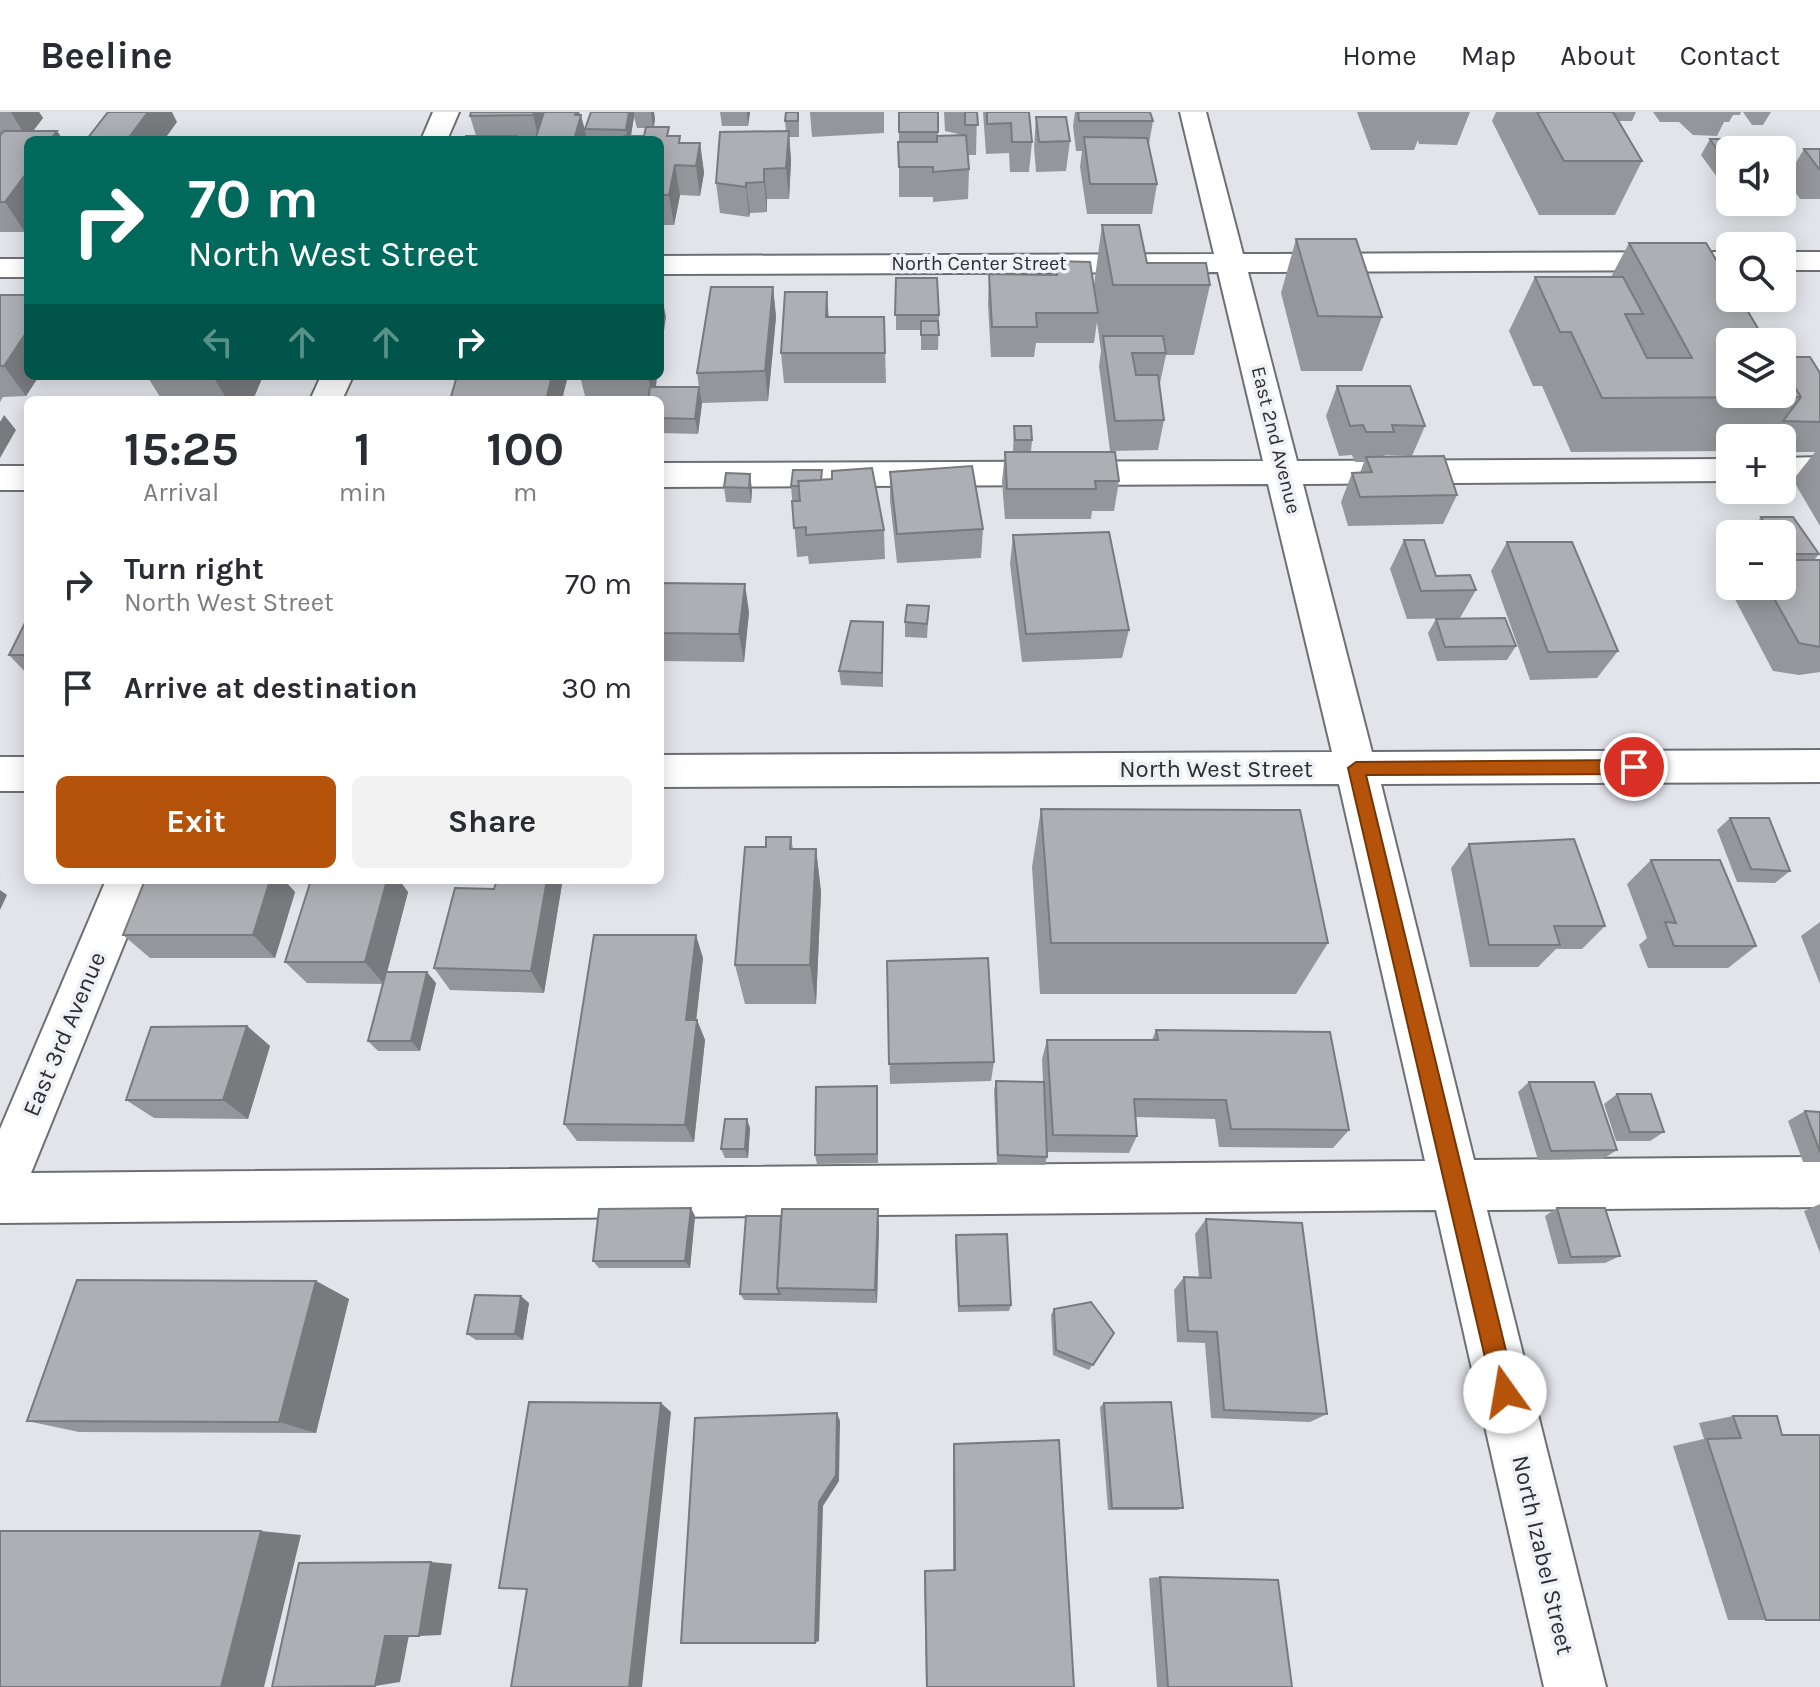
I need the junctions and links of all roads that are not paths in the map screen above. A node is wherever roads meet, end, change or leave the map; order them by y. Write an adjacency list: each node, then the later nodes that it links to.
1 (446, 112): 3 (street)
2 (1193, 112): 4 (street, East 2nd Avenue)
3 (436, 136)
4 (1232, 261): 5 (street, North Center Street); 8 (street, North Center Street); 14 (street, East 2nd Avenue)
5 (1716, 261)
6 (1796, 261): 7 (street)
7 (1820, 261)
8 (664, 265)
9 (0, 268): 10 (street)
10 (24, 268)
11 (1820, 468): 12 (street)
12 (1796, 469)
13 (1716, 470): 14 (street)
14 (1284, 473): 15 (street); 19 (street, East 2nd Avenue)
15 (664, 475)
16 (0, 478): 17 (street)
17 (24, 478)
18 (1820, 766): 19 (street, North West Street)
19 (1356, 768): 20 (street, North West Street); 25 (street, North Izabel Street)
20 (664, 771)
21 (0, 774): 22 (street)
22 (24, 774)
23 (126, 884): 26 (street, East 3rd Avenue)
24 (1820, 1182): 25 (street)
25 (1456, 1185): 27 (street); 28 (street, North Izabel Street)
26 (0, 1188)
27 (0, 1198)
28 (1575, 1687)

